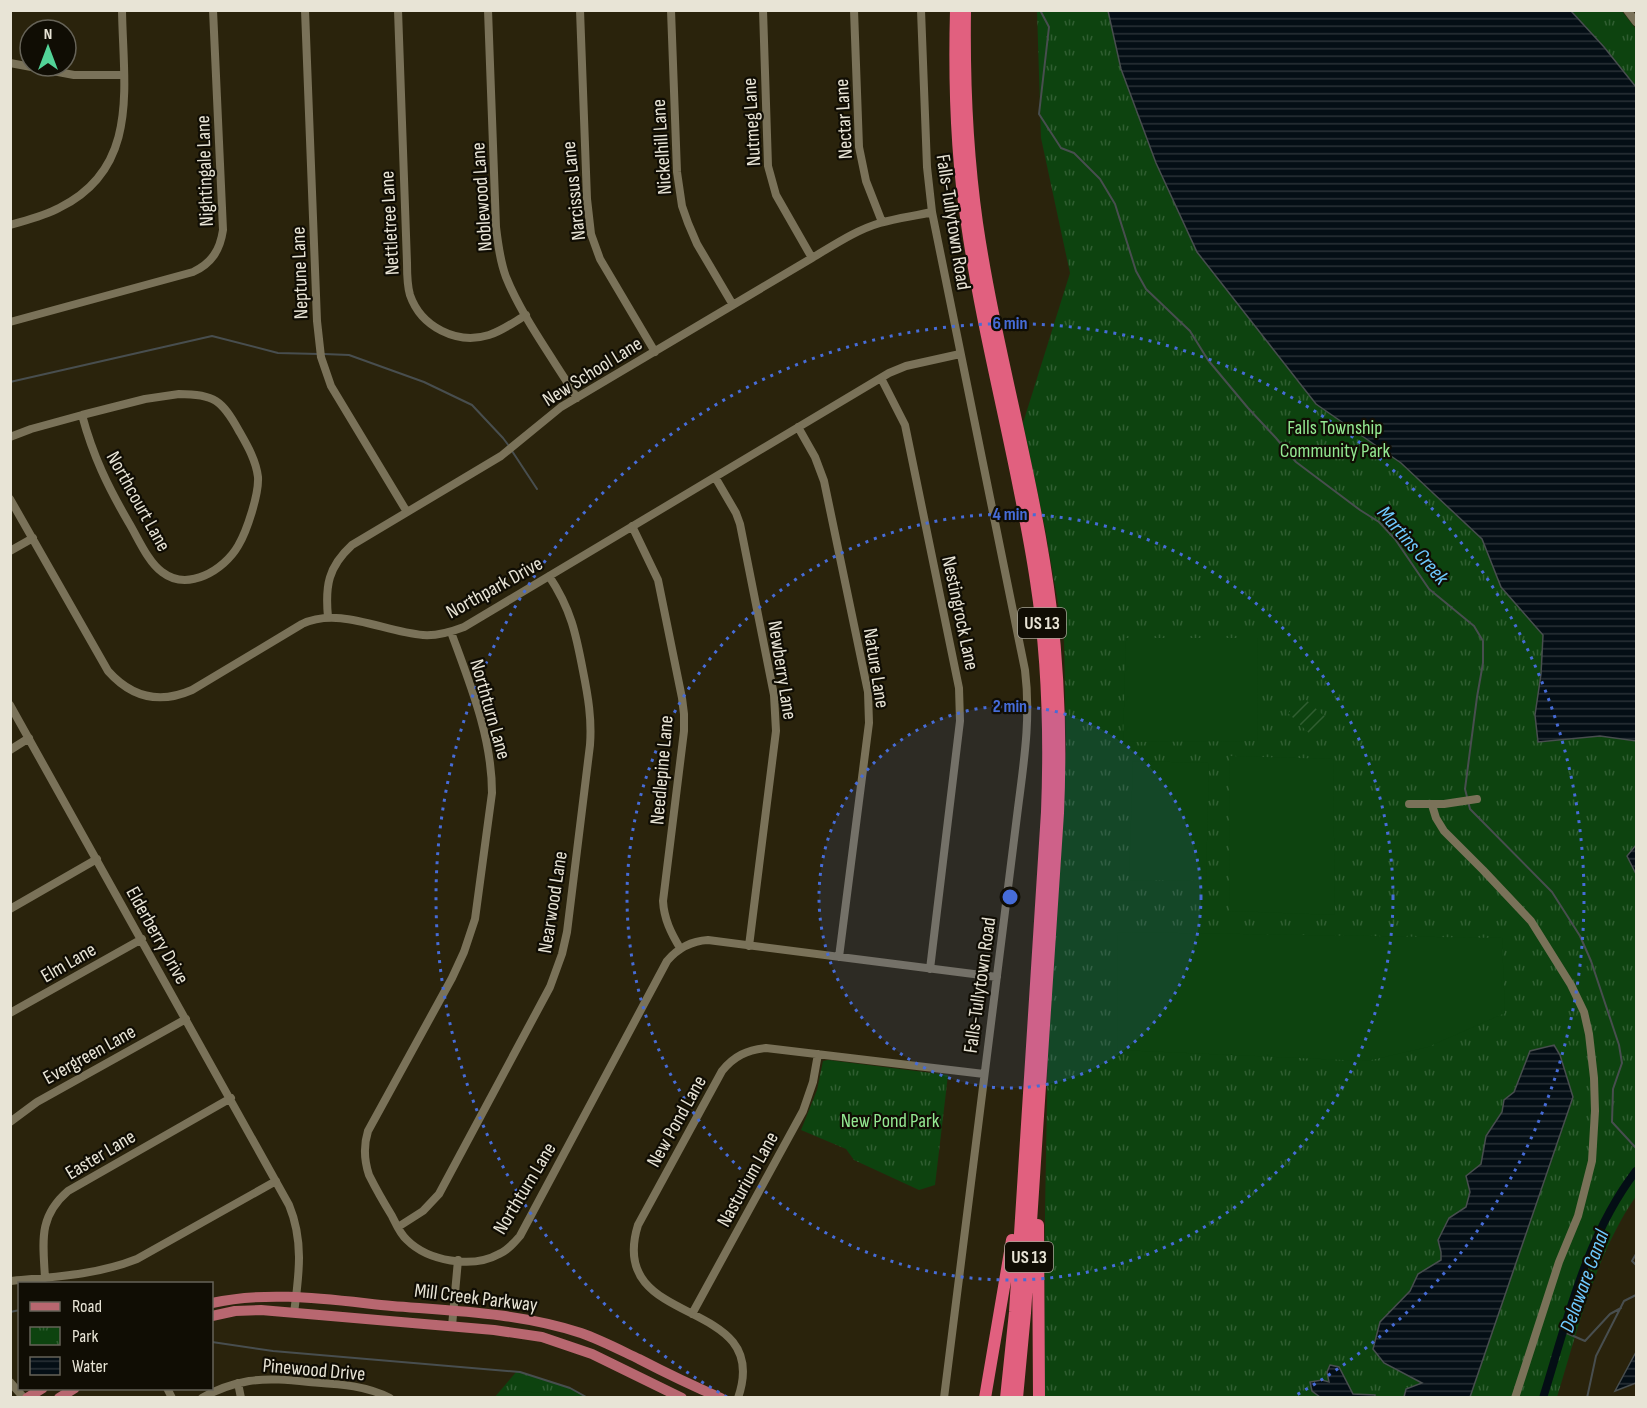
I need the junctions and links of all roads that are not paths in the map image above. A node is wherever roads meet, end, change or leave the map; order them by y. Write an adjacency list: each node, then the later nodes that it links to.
1 (122, 10): 16 (street)
2 (213, 10): 24 (street, Nightingale Lane)
3 (305, 10): 34 (street, Neptune Lane)
4 (398, 10): 23 (street, Nettletree Lane)
5 (488, 10): 23 (street, Noblewood Lane)
6 (580, 10): 25 (street, Narcissus Lane)
7 (671, 10): 22 (street, Nickelhill Lane)
8 (763, 10): 21 (street, Nutmeg Lane)
9 (854, 10): 19 (street, Nectar Lane)
10 (921, 10): 18 (street, Falls-Tullytown Road)
11 (950, 10): 17 (highway)
12 (1627, 10): 14 (street)
13 (963, 13): 17 (highway, US 13); 60 (highway, US 13)
14 (1636, 21)
15 (10, 63): 16 (street)
16 (124, 75): 20 (street)
17 (955, 79): 62 (highway, US 13)
18 (932, 212): 19 (street, New School Lane); 26 (street, Falls-Tullytown Road)
19 (882, 222): 21 (street, New School Lane)
20 (10, 225)
21 (812, 258): 22 (street, New School Lane)
22 (733, 305): 25 (street, New School Lane)
23 (526, 315): 28 (street, Noblewood Lane)
24 (10, 322)
25 (654, 352): 28 (street, New School Lane)
26 (960, 354): 27 (street, Northpark Drive); 54 (street, Falls-Tullytown Road)
27 (881, 378): 30 (street, Northpark Drive); 53 (street, Nestingrock Lane)
28 (576, 398): 34 (street, New School Lane)
29 (82, 415): 29 (street, Northcourt Lane); 31 (street, Northcourt Lane)
30 (798, 428): 32 (street, Northpark Drive); 52 (street, Nature Lane)
31 (10, 437)
32 (716, 477): 35 (street, Northpark Drive); 50 (street, Newberry Lane)
33 (10, 499): 36 (street, Northpark Drive)
34 (407, 512): 39 (street, New School Lane)
35 (632, 526): 38 (street, Northpark Drive); 51 (street, Needlepine Lane)
36 (33, 538): 37 (street); 39 (street, Northpark Drive)
37 (10, 550)
38 (549, 576): 40 (street, Northpark Drive); 64 (street, Nearwood Lane)
39 (328, 617): 40 (street, Northpark Drive)
40 (451, 632): 64 (street, Northturn Lane)
41 (10, 705): 42 (street, Elderberry Drive)
42 (29, 738): 43 (street); 47 (street, Elderberry Drive)
43 (10, 750)
44 (1477, 799): 46 (street)
45 (1409, 804): 46 (street)
46 (1432, 805): 92 (street)
47 (97, 859): 48 (street); 49 (street, Elderberry Drive)
48 (10, 909)
49 (142, 939): 55 (street, Elm Lane); 56 (street, Elderberry Drive)
50 (749, 946): 51 (street); 52 (street)
51 (680, 948): 65 (street, Northturn Lane)
52 (839, 957): 53 (street)
53 (930, 969): 54 (street)
54 (997, 977): 58 (street, Falls-Tullytown Road)
55 (10, 1013)
56 (186, 1019): 59 (street, Elderberry Drive); 61 (street, Evergreen Lane)
57 (818, 1054): 58 (street, New Pond Lane); 72 (street, Nasturium Lane); 72 (street, New Pond Lane)
58 (984, 1074): 87 (street, Falls-Tullytown Road)
59 (231, 1098): 63 (street, Elderberry Drive); 66 (street, Easter Lane)
60 (1038, 1116): 90 (highway, US 13); 91 (highway)
61 (10, 1122)
62 (1023, 1174): 88 (highway); 89 (highway, US 13)
63 (276, 1181): 66 (street); 68 (street, Elderberry Drive)
64 (398, 1227): 65 (street, Northturn Lane)
65 (458, 1260): 70 (street)
66 (45, 1278): 67 (street)
67 (10, 1281)
68 (296, 1297): 69 (main road, Mill Creek Parkway); 70 (main road, Mill Creek Parkway); 71 (street, Elderberry Drive)
69 (213, 1303)
70 (453, 1311): 74 (street); 85 (main road, Mill Creek Parkway)
71 (294, 1313): 73 (main road, Mill Creek Parkway); 74 (main road, Mill Creek Parkway)
72 (692, 1314): 86 (street, New Pond Lane)
73 (213, 1316)
74 (452, 1326): 84 (main road, Mill Creek Parkway)
75 (10, 1382): 79 (street)
76 (238, 1383): 81 (street, Pinewood Drive); 82 (street); 83 (street, Pinewood Drive)
77 (41, 1390): 79 (main road)
78 (73, 1390): 80 (main road)
79 (26, 1398)
80 (59, 1398)
81 (202, 1398)
82 (241, 1398)
83 (390, 1398)
84 (682, 1398)
85 (721, 1398)
86 (738, 1398)
87 (944, 1398)
88 (985, 1398)
89 (1006, 1398)
90 (1017, 1398)
91 (1039, 1398)
92 (1515, 1398)

